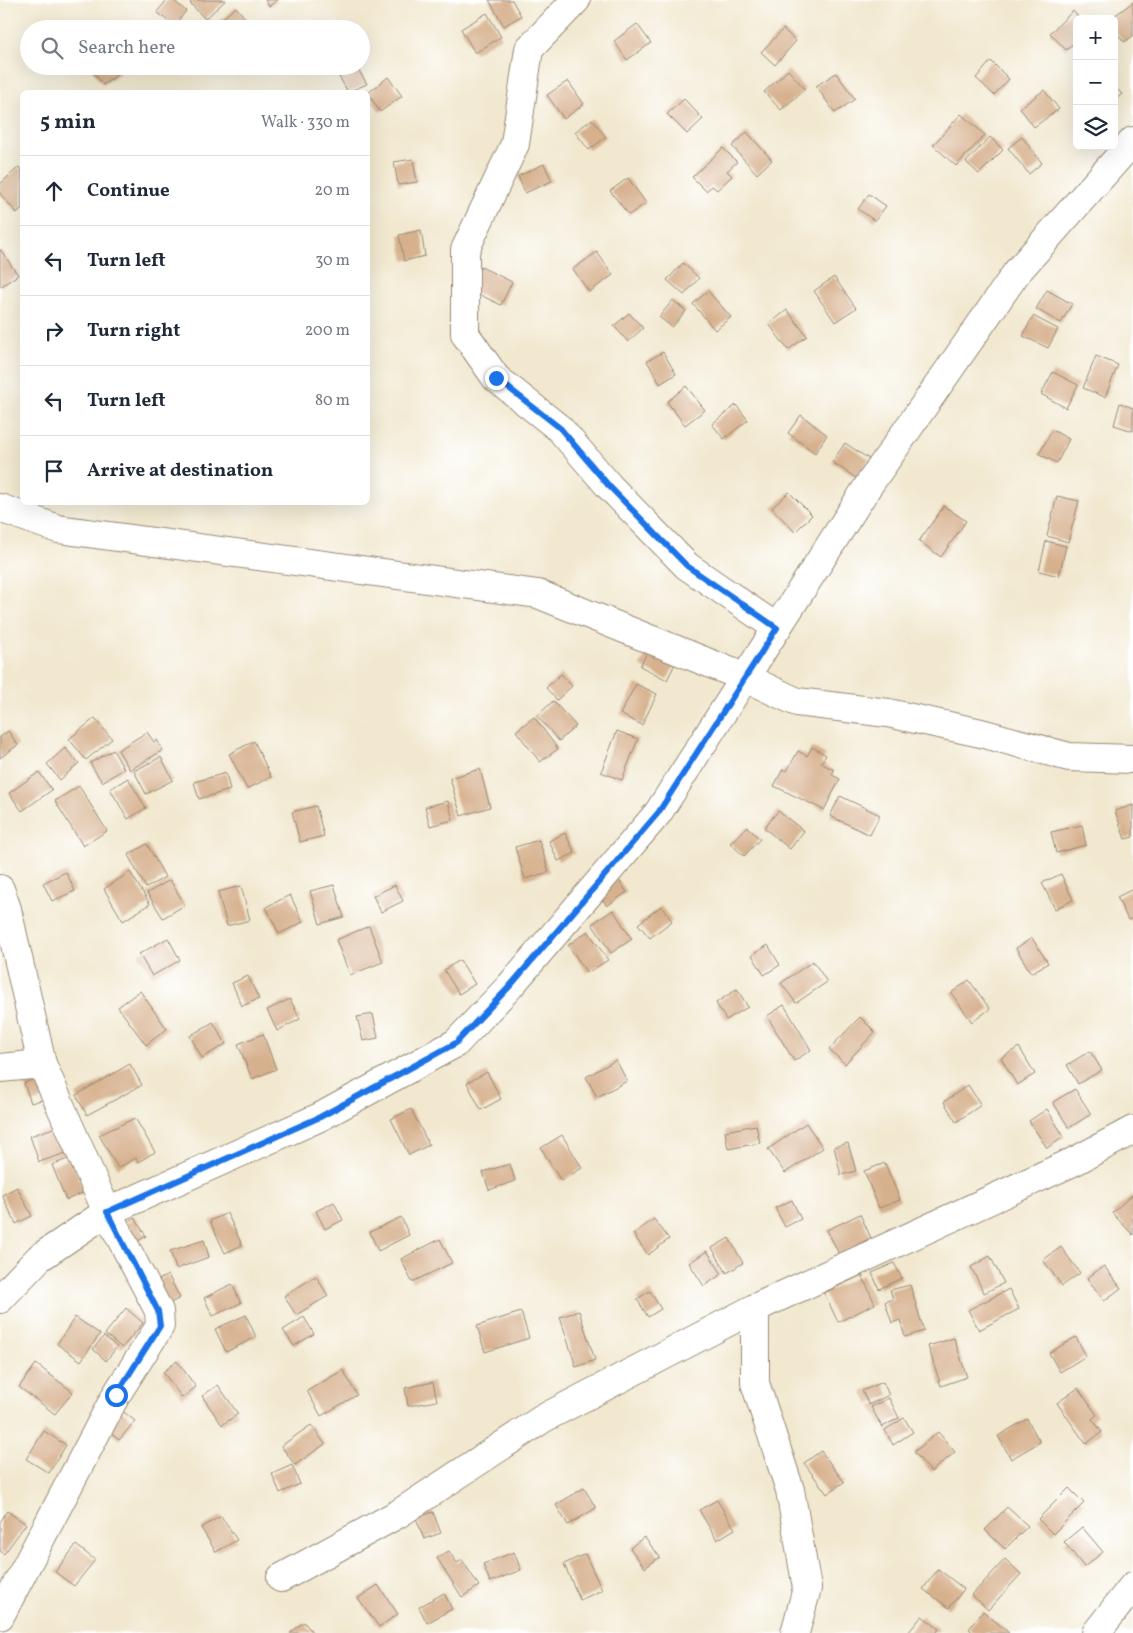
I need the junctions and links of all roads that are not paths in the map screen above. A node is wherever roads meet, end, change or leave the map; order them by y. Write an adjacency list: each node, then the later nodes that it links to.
1 (569, 3): 4 (street)
2 (1133, 141): 4 (street)
3 (0, 508): 5 (street)
4 (777, 628): 5 (street)
5 (746, 678): 6 (street); 11 (street)
6 (1133, 759)
7 (0, 889): 8 (street)
8 (42, 1064): 9 (street); 11 (street)
9 (0, 1068)
10 (1133, 1130): 13 (street)
11 (107, 1212): 12 (street); 16 (street)
12 (0, 1299)
13 (755, 1308): 14 (street); 17 (street)
14 (281, 1578)
15 (1133, 1586): 18 (street)
16 (0, 1616)
17 (795, 1633)
18 (1096, 1633)

